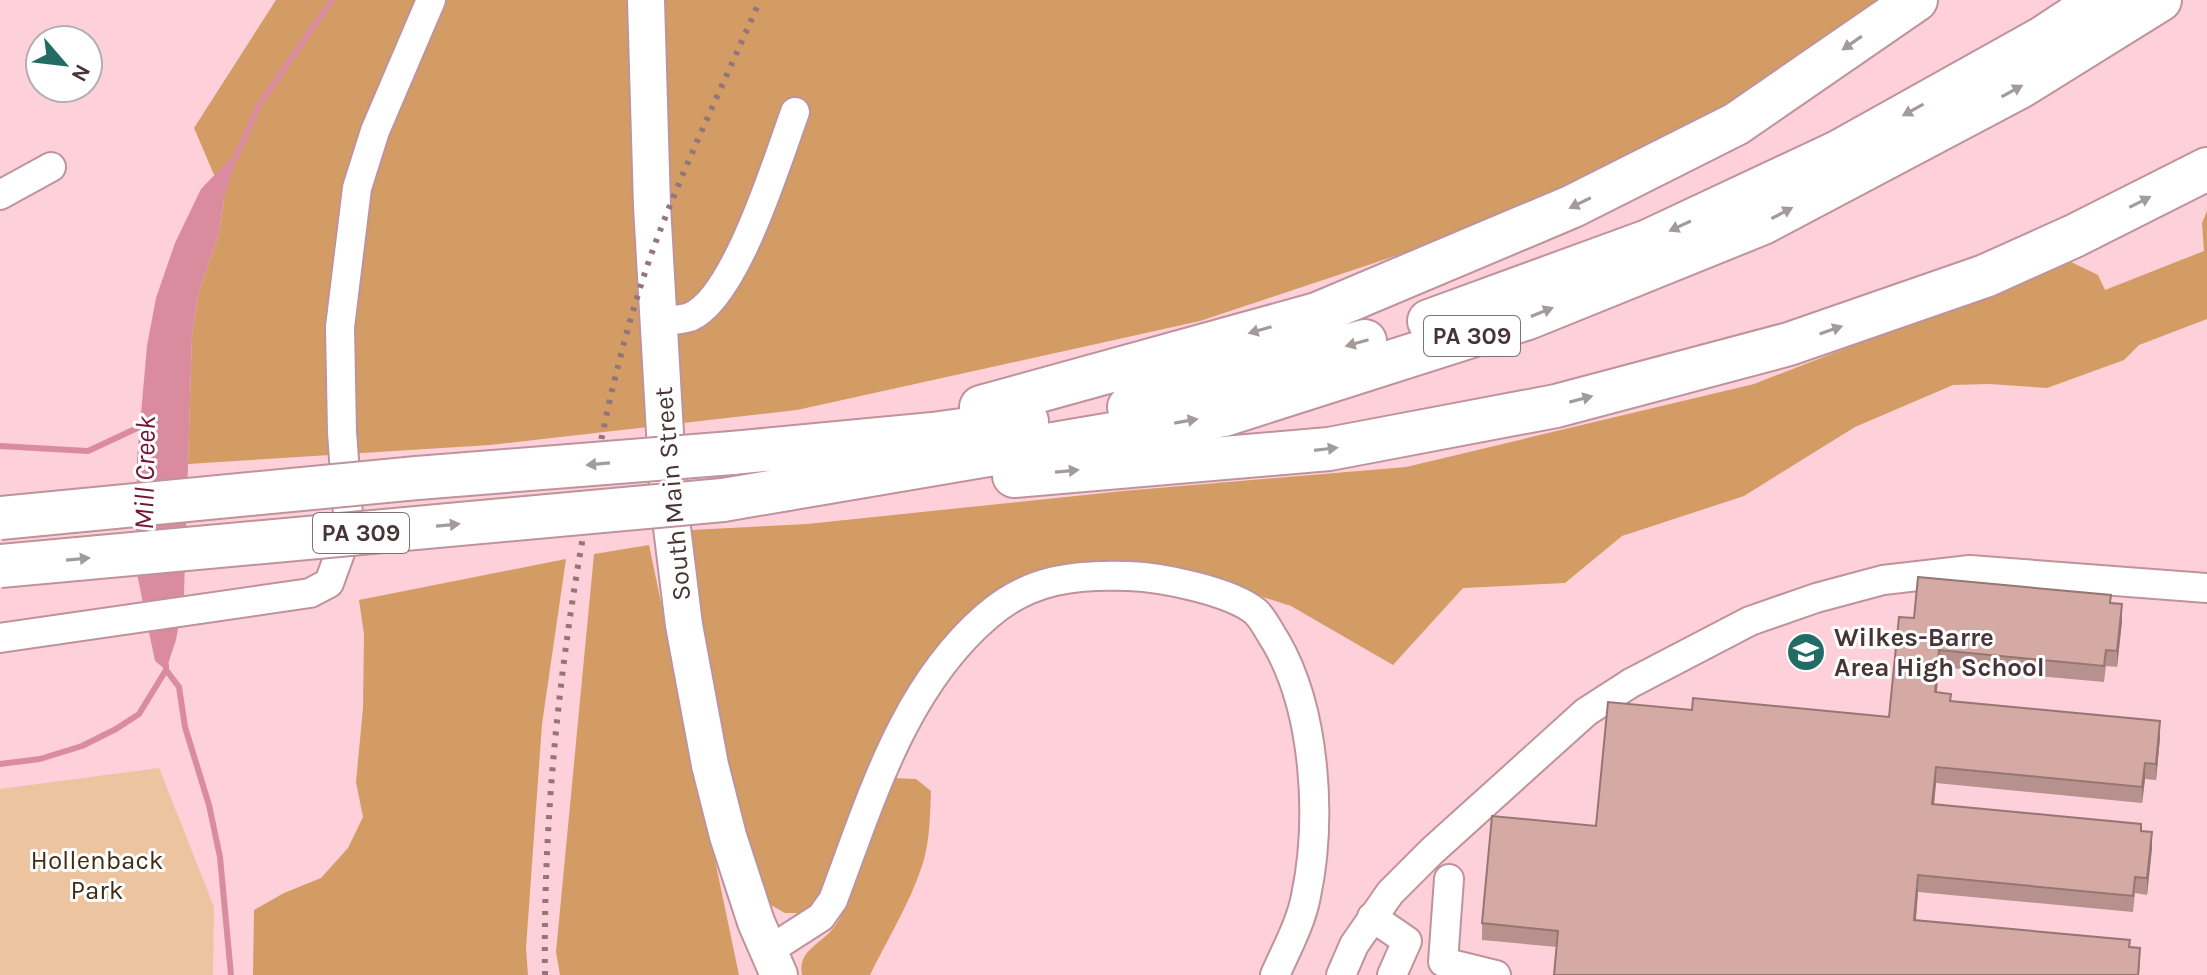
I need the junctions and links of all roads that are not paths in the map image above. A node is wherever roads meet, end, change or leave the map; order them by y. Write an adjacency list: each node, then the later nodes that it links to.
1 (431, 0): 18 (street)
2 (646, 0): 10 (main road, South Main Street)
3 (1916, 0): 11 (highway, one-way to 11)
4 (2100, 0): 11 (highway, PA 309, one-way to 11)
5 (2160, 0): 14 (highway, PA 309, one-way to 5)
6 (795, 112): 10 (street)
7 (51, 167): 9 (street)
8 (2207, 169): 14 (highway, one-way to 8)
9 (0, 195)
10 (660, 322): 22 (main road, South Main Street)
11 (732, 453): 12 (highway, PA 309, one-way to 12, bridge)
12 (417, 478): 13 (highway, bridge); 15 (highway, PA 309, bridge)
13 (0, 488)
14 (730, 499): 16 (highway, PA 309, one-way to 14, bridge)
15 (0, 518)
16 (0, 566)
17 (2207, 588): 20 (street)
18 (0, 638)
19 (1449, 879): 23 (street)
20 (1372, 917): 21 (street); 25 (street)
21 (1407, 941): 23 (street); 26 (street)
22 (774, 963): 24 (street)
23 (1442, 969): 27 (street)
24 (1275, 975)
25 (1341, 975)
26 (1392, 975)
27 (1496, 975)

